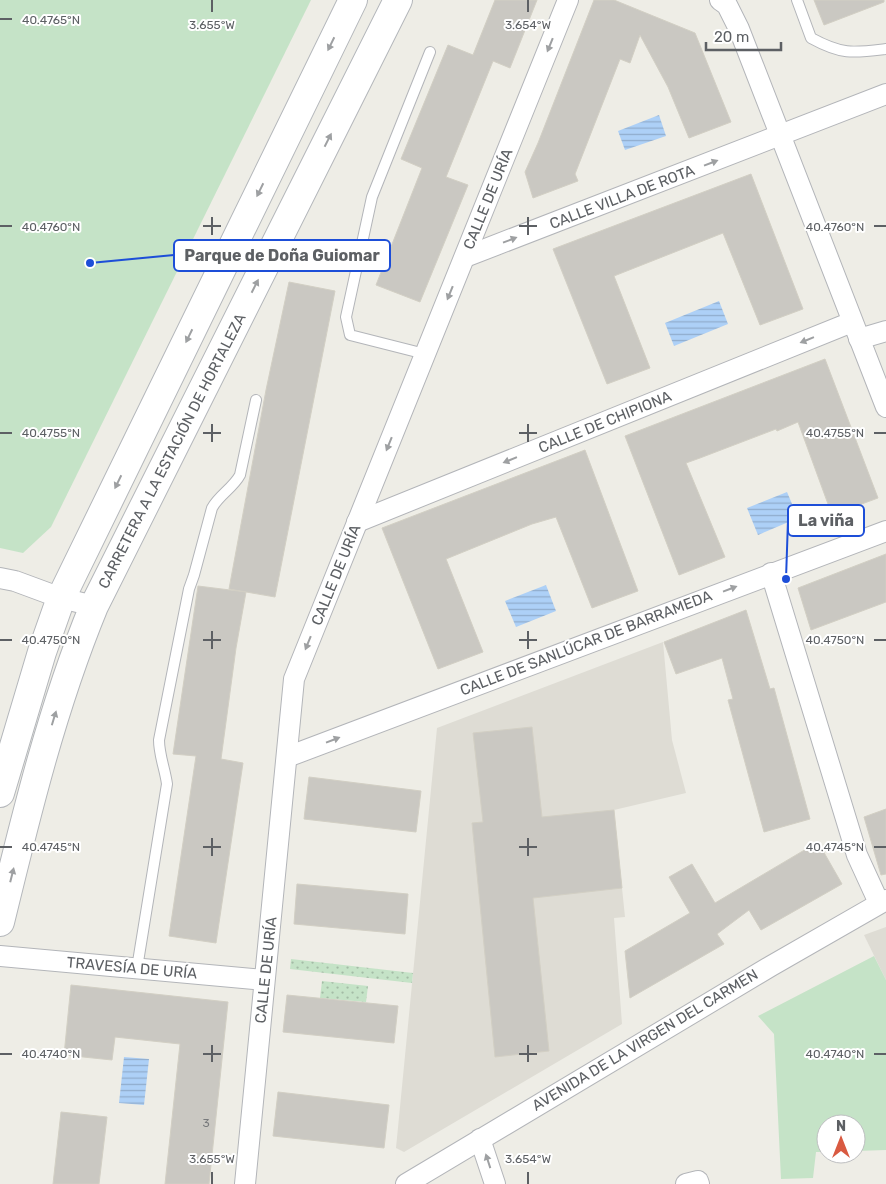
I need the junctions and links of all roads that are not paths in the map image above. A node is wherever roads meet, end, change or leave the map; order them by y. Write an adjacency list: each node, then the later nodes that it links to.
1 (353, 0): 20 (street, one-way to 20)
2 (398, 0): 21 (street, CARRETERA A LA ESTACIÓN DE HORTALEZA, one-way to 2)
3 (568, 0): 10 (street, CALLE DE URÍA, one-way to 10)
4 (720, 0): 9 (street)
5 (797, 0): 6 (lane)
6 (886, 49)
7 (430, 52): 13 (lane)
8 (886, 94): 9 (street, CALLE VILLA DE ROTA)
9 (779, 136): 10 (street, CALLE VILLA DE ROTA, one-way to 9); 11 (street)
10 (464, 257): 13 (street, CALLE DE URÍA, one-way to 13)
11 (856, 330): 12 (street, CALLE DE CHIPIONA); 15 (street); 16 (street, CALLE DE CHIPIONA, one-way to 16)
12 (886, 331)
13 (425, 354): 16 (street, CALLE DE URÍA, one-way to 16)
14 (256, 400): 27 (lane)
15 (886, 408)
16 (357, 522): 22 (street, CALLE DE URÍA, one-way to 22)
17 (886, 531): 18 (street, CALLE DE SANLÚCAR DE BARRAMEDA)
18 (771, 573): 22 (street, CALLE DE SANLÚCAR DE BARRAMEDA, one-way to 18); 24 (street)
19 (0, 578): 20 (street)
20 (61, 598): 21 (street); 23 (street)
21 (94, 606): 25 (street, CARRETERA A LA ESTACIÓN DE HORTALEZA, one-way to 21)
22 (287, 758): 28 (street, CALLE DE URÍA)
23 (0, 793)
24 (883, 902): 29 (street, AVENIDA DE LA VIRGEN DEL CARMEN)
25 (0, 922)
26 (0, 956): 27 (street, TRAVESÍA DE URÍA)
27 (137, 968): 28 (street, TRAVESÍA DE URÍA)
28 (264, 980): 30 (street, CALLE DE URÍA)
29 (480, 1139): 31 (street, AVENIDA DE LA VIRGEN DEL CARMEN); 32 (street, one-way to 29)
30 (245, 1184)
31 (406, 1184)
32 (495, 1184)
33 (686, 1184): 34 (street)
34 (699, 1184)

